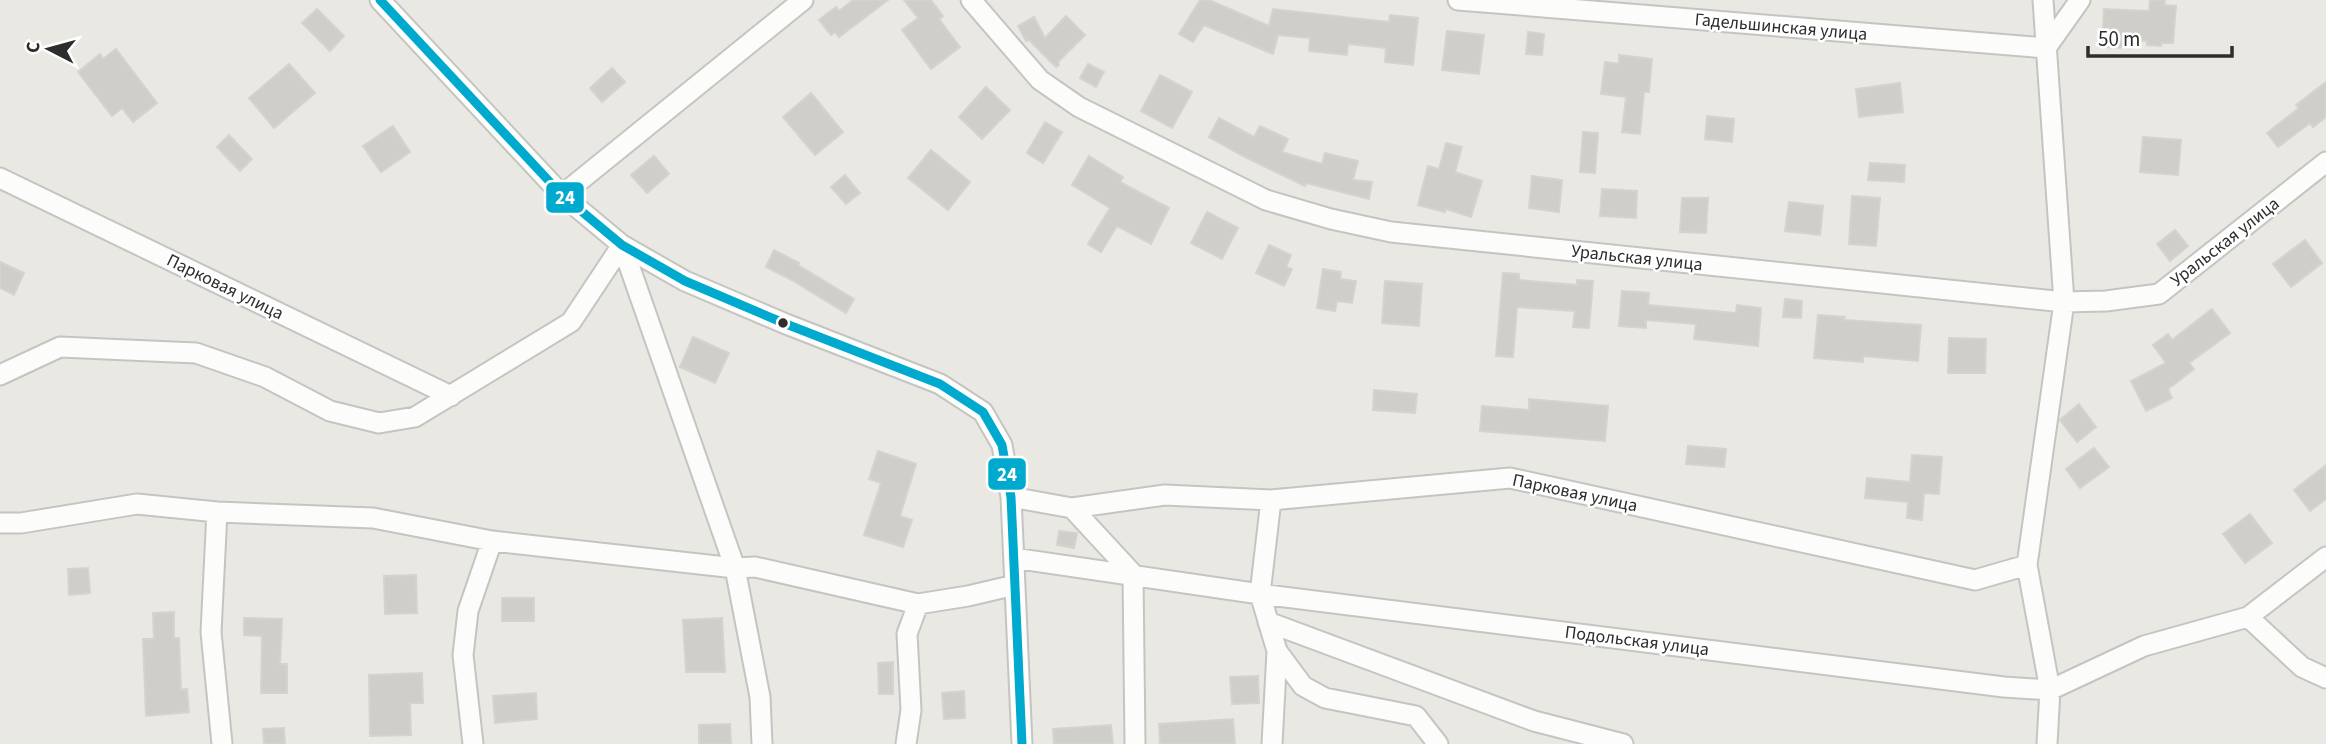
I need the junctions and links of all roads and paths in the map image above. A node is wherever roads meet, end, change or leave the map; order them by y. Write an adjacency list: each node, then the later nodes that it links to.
1 (380, 0): 10 (street)
2 (803, 0): 10 (street)
3 (971, 0): 12 (street, Уральская улица)
4 (1458, 0): 7 (street, Гадельшинская улица)
5 (2043, 0): 7 (street)
6 (2080, 0): 7 (street)
7 (2046, 48): 12 (street)
8 (2326, 162): 12 (street, Уральская улица)
9 (0, 177): 14 (street, Парковая улица)
10 (562, 195): 11 (street)
11 (622, 245): 14 (street); 15 (street); 24 (street)
12 (2064, 302): 23 (street)
13 (0, 375): 14 (street)
14 (451, 396)
15 (1011, 497): 17 (street, Парковая улица); 22 (street)
16 (1271, 500): 17 (street, Парковая улица); 23 (street, Парковая улица); 27 (street)
17 (1072, 508): 25 (street)
18 (218, 512): 19 (street); 20 (street); 34 (street)
19 (0, 523)
20 (492, 541): 24 (street); 35 (street)
21 (2326, 556): 29 (street)
22 (1014, 558): 25 (street, Подольская улица); 26 (street)
23 (2027, 565): 33 (street)
24 (734, 568): 28 (street); 36 (street)
25 (1133, 575): 27 (street, Подольская улица); 39 (street)
26 (1015, 585): 28 (street); 38 (street)
27 (1260, 594): 30 (street); 33 (street, Подольская улица)
28 (918, 604): 37 (street)
29 (2249, 617): 32 (street); 33 (street, Подольская улица)
30 (1268, 622): 31 (street); 42 (street)
31 (1277, 651): 40 (street); 41 (street)
32 (2326, 678)
33 (2050, 690): 43 (street)
34 (222, 744)
35 (473, 744)
36 (762, 744)
37 (906, 744)
38 (1022, 744)
39 (1135, 744)
40 (1272, 744)
41 (1438, 744)
42 (1623, 744)
43 (2048, 744)

